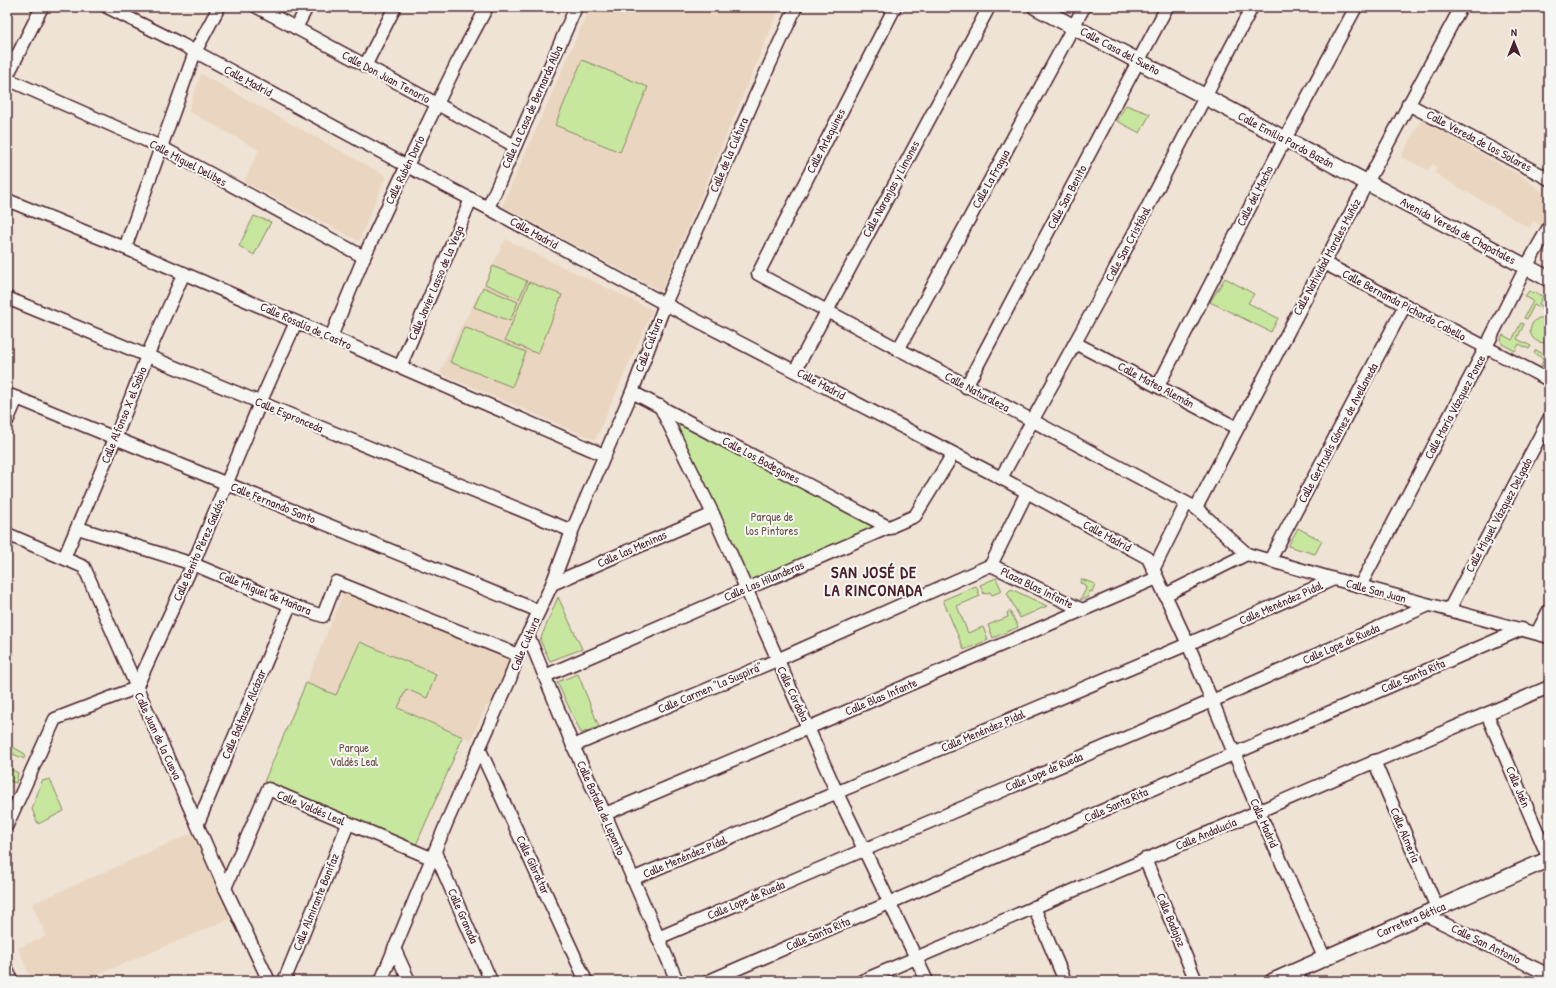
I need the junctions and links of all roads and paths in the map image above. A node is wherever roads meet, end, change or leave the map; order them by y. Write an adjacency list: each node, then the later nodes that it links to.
1 (42, 7): 23 (street)
2 (107, 7): 20 (street, Calle Madrid)
3 (219, 7): 20 (street)
4 (257, 7): 19 (street, Calle Don Juan Tenorio)
5 (307, 7): 19 (street)
6 (395, 7): 22 (street)
7 (486, 7): 26 (street, Calle Rubén Darío)
8 (576, 7): 29 (street, Calle La Casa de Bernarda Alba)
9 (796, 7): 46 (street, Calle de la Cultura)
10 (895, 7): 43 (street, Calle Arlequines)
11 (989, 7): 48 (street, Calle Naranjas y Limones)
12 (1036, 7): 18 (street, Calle Casa del Sueño)
13 (1084, 7): 18 (street, Calle La Fragua)
14 (1167, 7): 21 (street, Calle San Benito)
15 (1252, 7): 25 (street, Calle San Cristóbal)
16 (1356, 7): 28 (street, Calle del Macho)
17 (1461, 7): 27 (street, Calle Natividad Morales Muñóz)
18 (1074, 27): 21 (street, Calle Casa del Sueño); 53 (street, Calle La Fragua)
19 (296, 28): 22 (street, Calle Don Juan Tenorio)
20 (195, 52): 30 (street); 31 (street, Calle Madrid)
21 (1138, 61): 25 (street, Calle Casa del Sueño); 59 (street, Calle San Benito)
22 (365, 66): 26 (street, Calle Don Juan Tenorio)
23 (7, 76)
24 (7, 79): 30 (street, Calle Miguel Delibes)
25 (1205, 96): 28 (street, Calle Emilia Pardo Bazán); 51 (street, Calle San Cristóbal)
26 (437, 104): 29 (street, Calle Don Juan Tenorio); 31 (street, Calle Rubén Darío)
27 (1408, 104): 32 (street, Calle Vereda de los Solares); 33 (street, Calle Natividad Morales Muñóz)
28 (1285, 139): 33 (street, Calle Emilia Pardo Bazán); 58 (street, Calle del Macho)
29 (515, 146): 36 (street, Calle La Casa de Bernarda Alba)
30 (161, 147): 38 (street); 39 (street, Calle Miguel Delibes)
31 (407, 166): 34 (street, Calle Madrid); 39 (street, Calle Rubén Darío)
32 (1549, 179)
33 (1367, 184): 40 (street, Calle Natividad Morales Muñóz); 41 (street, Avenida Vereda de Chapatales)
34 (471, 199): 36 (street, Calle Madrid); 55 (street, Calle Javier Lasso de la Vega)
35 (7, 200): 38 (street, Calle Rosalía de Castro)
36 (488, 208): 46 (street, Calle Madrid)
37 (1549, 227): 41 (street, Calle María Vázquez Ponce)
38 (125, 248): 42 (street, Calle Rosalía de Castro)
39 (364, 257): 50 (street, Calle Rubén Darío)
40 (1324, 263): 47 (street, Calle Bernanda Pichardo Cabello); 67 (street, Calle Natividad Morales Muñóz)
41 (1526, 267): 44 (street, Avenida Vereda de Chapatales); 52 (street, Calle María Vázquez Ponce)
42 (184, 273): 49 (street, Calle Rosalía de Castro); 54 (street, Calle Alfonso X el Sabio)
43 (758, 274): 48 (street, Calle Naturaleza)
44 (1549, 279)
45 (7, 298): 54 (street, Calle Espronceda)
46 (665, 304): 56 (street, Calle Madrid); 60 (street, Calle Cultura)
47 (1405, 305): 52 (street, Calle Bernanda Pichardo Cabello); 82 (street, Calle Gertrudis Gómez de Avellaneda)
48 (826, 311): 53 (street, Calle Naturaleza); 56 (street, Calle Naranjas y Limones)
49 (296, 322): 50 (street, Calle Rosalía de Castro); 62 (street, Calle Benito Pérez Galdós)
50 (331, 337): 55 (street, Calle Rosalía de Castro)
51 (1075, 343): 58 (street, Calle Mateo Alemán); 66 (street, Calle San Cristóbal)
52 (1486, 348): 57 (street, Calle Bernanda Pichardo Cabello); 88 (street, Calle María Vázquez Ponce)
53 (898, 350): 59 (street, Calle Naturaleza)
54 (147, 356): 62 (street, Calle Espronceda); 68 (street, Calle Alfonso X el Sabio)
55 (400, 367): 70 (street, Calle Rosalía de Castro)
56 (795, 371): 69 (street, Calle Madrid)
57 (1549, 380)
58 (1158, 386): 67 (street, Calle Mateo Alemán)
59 (966, 387): 66 (street, Calle Naturaleza)
60 (632, 392): 63 (street, Calle Los Bodegones); 70 (street, Calle Cultura)
61 (12, 396): 65 (street); 68 (street, Calle Fernando Santo)
62 (260, 403): 72 (street, Calle Benito Pérez Galdós); 78 (street, Calle Espronceda)
63 (660, 406): 75 (street, Calle Córdoba); 77 (street, Calle Los Bodegones)
64 (1549, 419): 94 (street, Calle Miguel Vázquez Delgado)
65 (7, 421)
66 (1033, 422): 71 (street, Calle San Cristóbal); 74 (street, Calle Naturaleza)
67 (1236, 428): 74 (street, Calle Natividad Morales Muñóz)
68 (115, 439): 72 (street, Calle Fernando Santo); 76 (street, Calle Alfonso X el Sabio)
69 (954, 454): 71 (street, Calle Madrid); 77 (street, Calle Las Hilanderas)
70 (604, 455): 78 (street, Calle Cultura)
71 (1001, 478): 73 (street, Calle Madrid)
72 (227, 484): 83 (street, Calle Benito Pérez Galdós); 96 (street, Calle Fernando Santo)
73 (1027, 492): 84 (street); 85 (street, Calle Madrid)
74 (1191, 506): 80 (street, Calle San Juan); 85 (street, Calle Natividad Morales Muñóz)
75 (713, 514): 87 (street, Calle las Meninas); 89 (street, Calle Córdoba)
76 (78, 528): 81 (street, Calle Alfonso X el Sabio); 83 (street, Calle Miguel de Mañara)
77 (890, 528): 89 (street, Calle Las Hilanderas)
78 (572, 531): 87 (street, Calle Cultura)
79 (7, 534): 81 (street, Calle Juan de la Cueva)
80 (1248, 554): 82 (street, Calle San Juan); 90 (street)
81 (64, 558): 105 (street, Calle Juan de la Cueva)
82 (1270, 560): 86 (street, Calle San Juan)
83 (193, 564): 91 (street, Calle Miguel de Mañara); 105 (street, Calle Benito Pérez Galdós)
84 (992, 565): 93 (street, Plaza Blas Infante); 102 (street, Calle Carmen "La Suspirá")
85 (1155, 573): 90 (street, Calle Madrid); 93 (street, Calle Blas Infante)
86 (1334, 579): 88 (street, Calle San Juan); 100 (street, Calle Menéndez Pidal)
87 (552, 584): 96 (street, Calle Cultura)
88 (1360, 586): 92 (street, Calle San Juan)
89 (746, 589): 102 (street, Calle Córdoba); 103 (street, Calle Las Hilanderas)
90 (1165, 595): 100 (street, Calle Madrid)
91 (290, 605): 101 (street, Calle Miguel de Mañara); 116 (street, Calle Baltasar Alcázar)
92 (1429, 605): 94 (street, Calle San Juan); 106 (street, Calle Lope de Rueda)
93 (1082, 610): 108 (street, Calle Blas Infante)
94 (1449, 610): 97 (street, Calle San Juan)
95 (1549, 610): 99 (street)
96 (539, 611): 98 (street, Calle Cultura)
97 (1522, 629): 99 (street, Calle San Juan); 111 (street, Calle Santa Rita)
98 (528, 635): 101 (street, Calle Cultura); 103 (street, Calle Batalla de Lepanto)
99 (1543, 635)
100 (1188, 644): 106 (street, Calle Madrid); 113 (street, Calle Menéndez Pidal)
101 (518, 655): 110 (street, Calle Cultura)
102 (777, 660): 108 (street, Calle Córdoba); 109 (street, Calle Carmen "La Suspirá")
103 (545, 676): 109 (street, Calle Batalla de Lepanto)
104 (1549, 687): 107 (street, Calle Andalucía)
105 (136, 688): 116 (street, Calle Juan de la Cueva); 118 (street)
106 (1212, 701): 111 (street, Calle Madrid); 119 (street, Calle Lope de Rueda)
107 (1487, 714): 112 (street, Calle Andalucía); 122 (street, Calle Jaén)
108 (808, 728): 113 (street, Calle Córdoba); 115 (street, Calle Blas Infante)
109 (573, 746): 115 (street, Calle Batalla de Lepanto)
110 (479, 748): 120 (street, Calle Cultura); 142 (street, Calle Gibraltar)
111 (1234, 753): 114 (street, Calle Madrid); 125 (street, Calle Santa Rita)
112 (1374, 761): 114 (street, Calle Andalucía); 127 (street, Calle Almería)
113 (837, 792): 119 (street, Calle Córdoba); 123 (street, Calle Menéndez Pidal)
114 (1259, 812): 121 (street, Calle Andalucía); 131 (street, Calle Madrid)
115 (605, 814): 123 (street, Calle Batalla de Lepanto)
116 (198, 824): 124 (street, Calle Juan de la Cueva)
117 (348, 824): 120 (street, Calle Valdés Leal); 124 (street, Calle Valdés Leal); 138 (street, Calle Almirante Bonifaz)
118 (7, 825)
119 (864, 849): 125 (street, Calle Córdoba); 128 (street, Calle Lope de Rueda)
120 (433, 855): 129 (street, Calle Cultura); 141 (street, Calle Granada)
121 (1145, 859): 126 (street, Calle Andalucía); 147 (street, Calle Badajoz)
122 (1549, 859): 127 (street, Carretera Bética)
123 (632, 879): 128 (street, Calle Batalla de Lepanto)
124 (225, 888): 137 (street, Calle Juan de la Cueva)
125 (889, 904): 130 (street, Calle Córdoba); 143 (street, Calle Santa Rita)
126 (1034, 907): 130 (street, Calle Andalucía); 146 (street)
127 (1430, 911): 131 (street, Carretera Bética); 134 (street, Calle San Antonio)
128 (658, 938): 135 (street, Calle Batalla de Lepanto)
129 (394, 948): 139 (street, Calle Cultura); 140 (street)
130 (916, 958): 144 (street, Calle Andalucía); 145 (street, Calle Córdoba)
131 (1324, 958): 133 (street, Carretera Bética)
132 (7, 970): 136 (street)
133 (1287, 974): 148 (street, Carretera Bética); 149 (street)
134 (1549, 974)
135 (673, 980)
136 (12, 981)
137 (269, 981)
138 (284, 981)
139 (381, 981)
140 (409, 981)
141 (492, 981)
142 (586, 981)
143 (709, 981)
144 (862, 981)
145 (927, 981)
146 (1065, 981)
147 (1196, 981)
148 (1273, 981)
149 (1301, 981)

